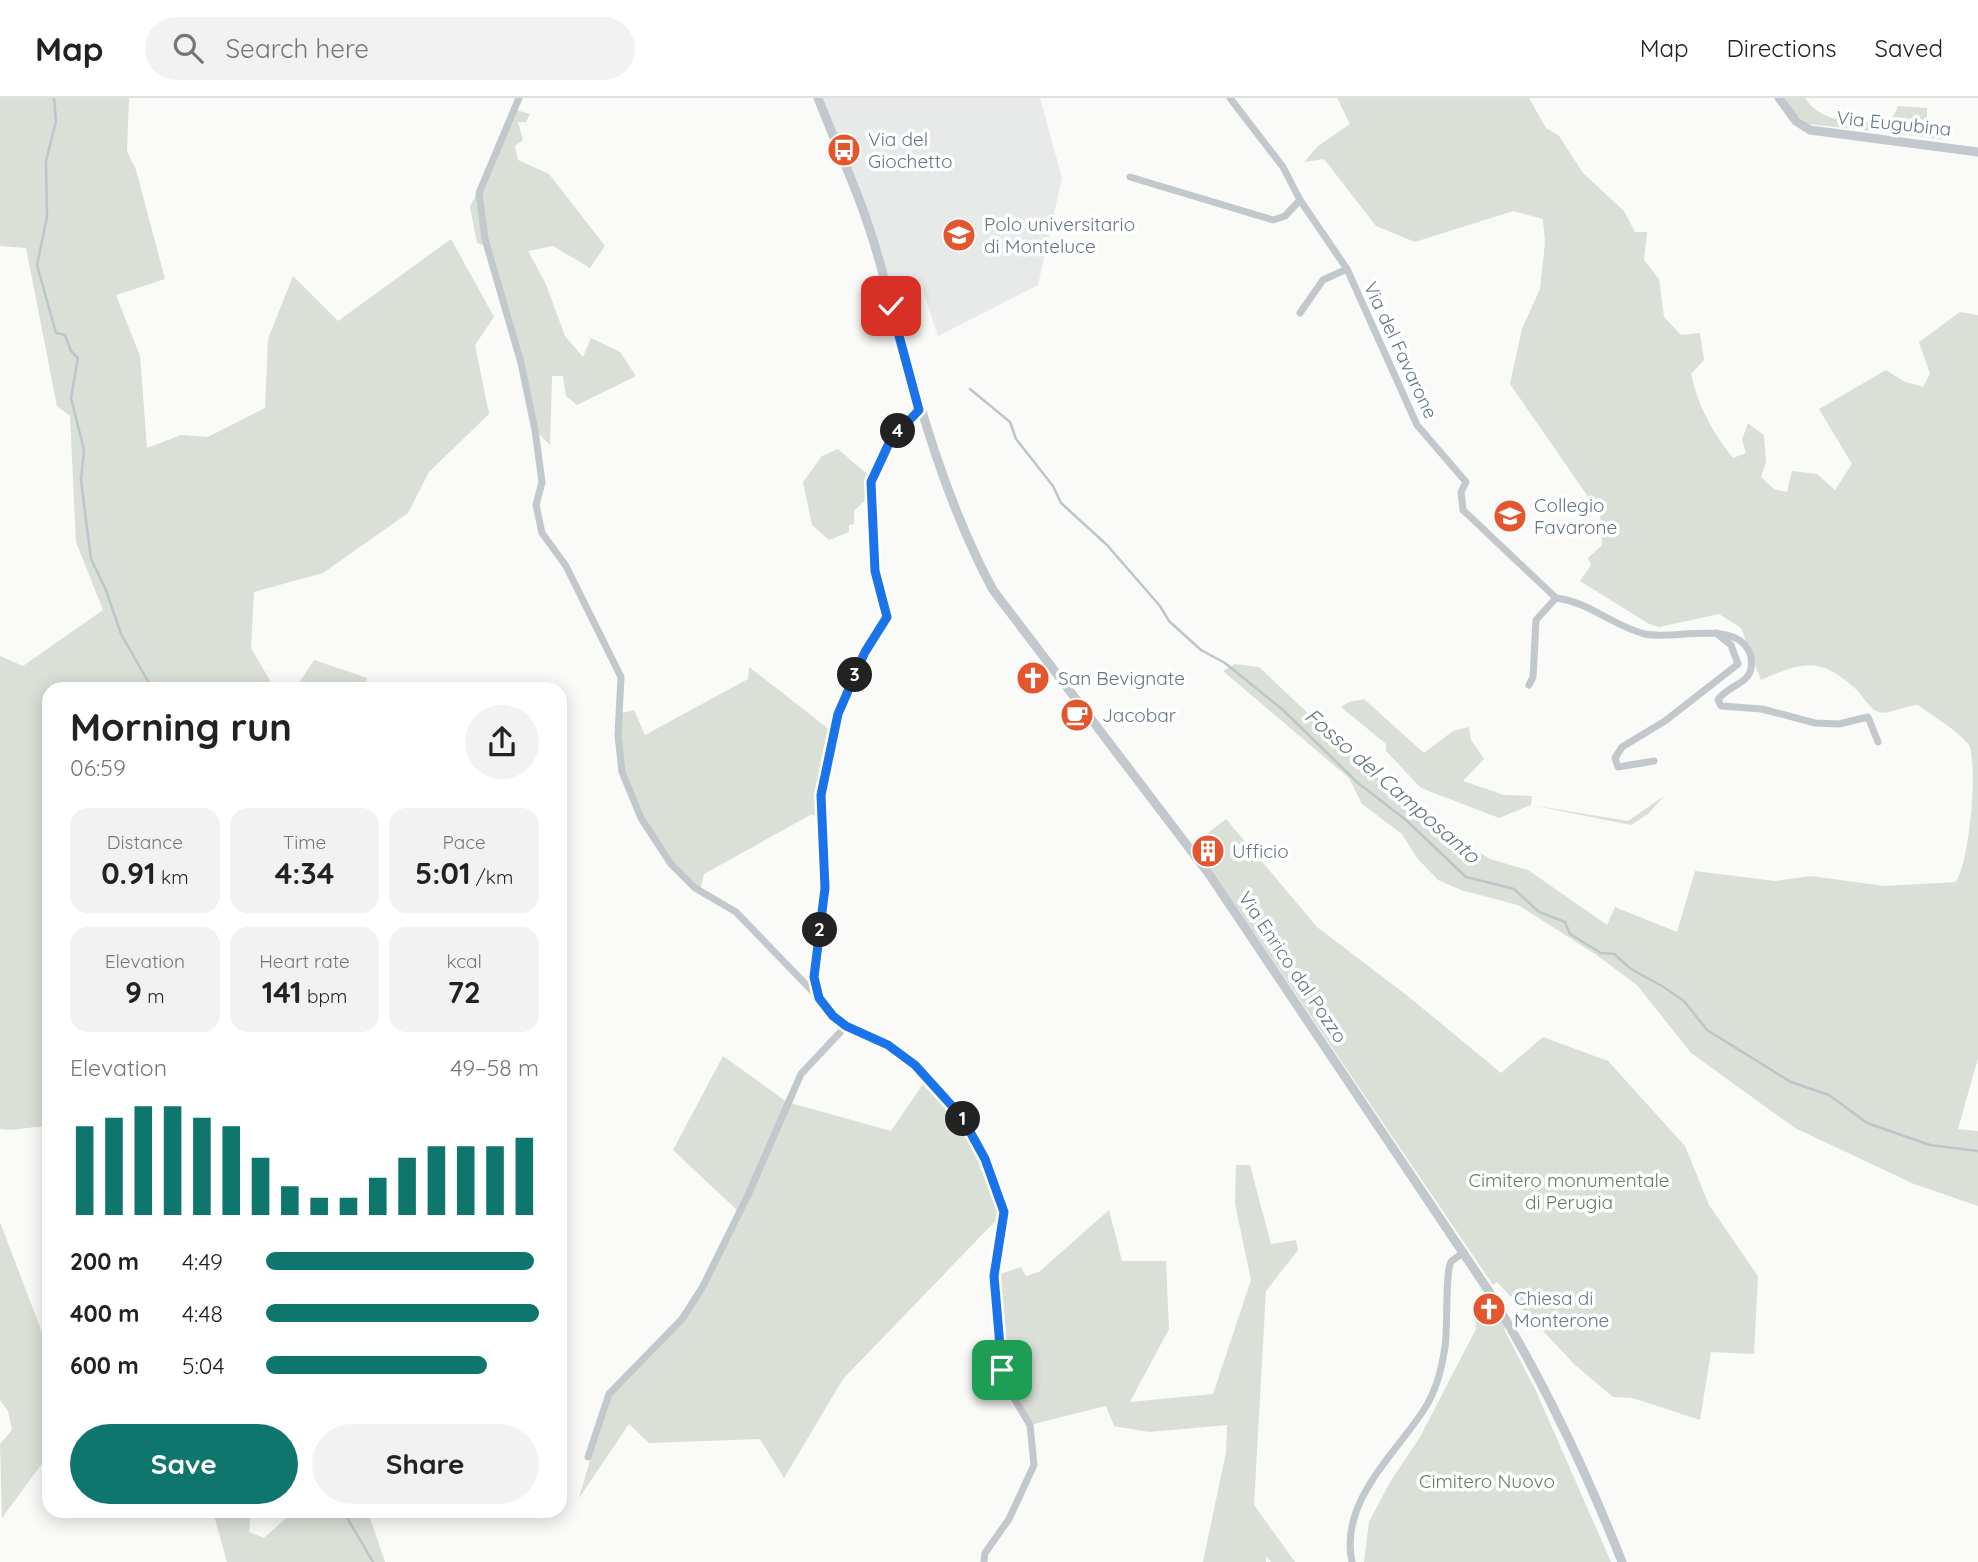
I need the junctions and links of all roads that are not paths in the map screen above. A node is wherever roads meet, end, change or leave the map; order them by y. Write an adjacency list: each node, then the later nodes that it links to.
1 (519, 98): 16 (street)
2 (818, 98): 10 (street, Via Enrico dal Pozzo)
3 (1230, 98): 7 (street, Via del Favarone)
4 (1779, 98): 5 (street, Via Eugubina)
5 (1978, 152)
6 (1130, 177): 7 (street)
7 (1300, 200): 8 (street, Via del Favarone)
8 (1347, 269): 9 (street); 11 (street, Via del Favarone)
9 (1300, 313)
10 (919, 410): 16 (street); 18 (street, Via Enrico dal Pozzo)
11 (1556, 598): 12 (street, Via del Favarone); 13 (street)
12 (1716, 632): 14 (street); 15 (street)
13 (1529, 685)
14 (1878, 742)
15 (1654, 761)
16 (819, 998): 17 (street)
17 (846, 1026): 19 (street); 20 (street)
18 (1464, 1252): 21 (street); 22 (street, Via Enrico dal Pozzo)
19 (588, 1457)
20 (984, 1562)
21 (1352, 1562)
22 (1622, 1562)

